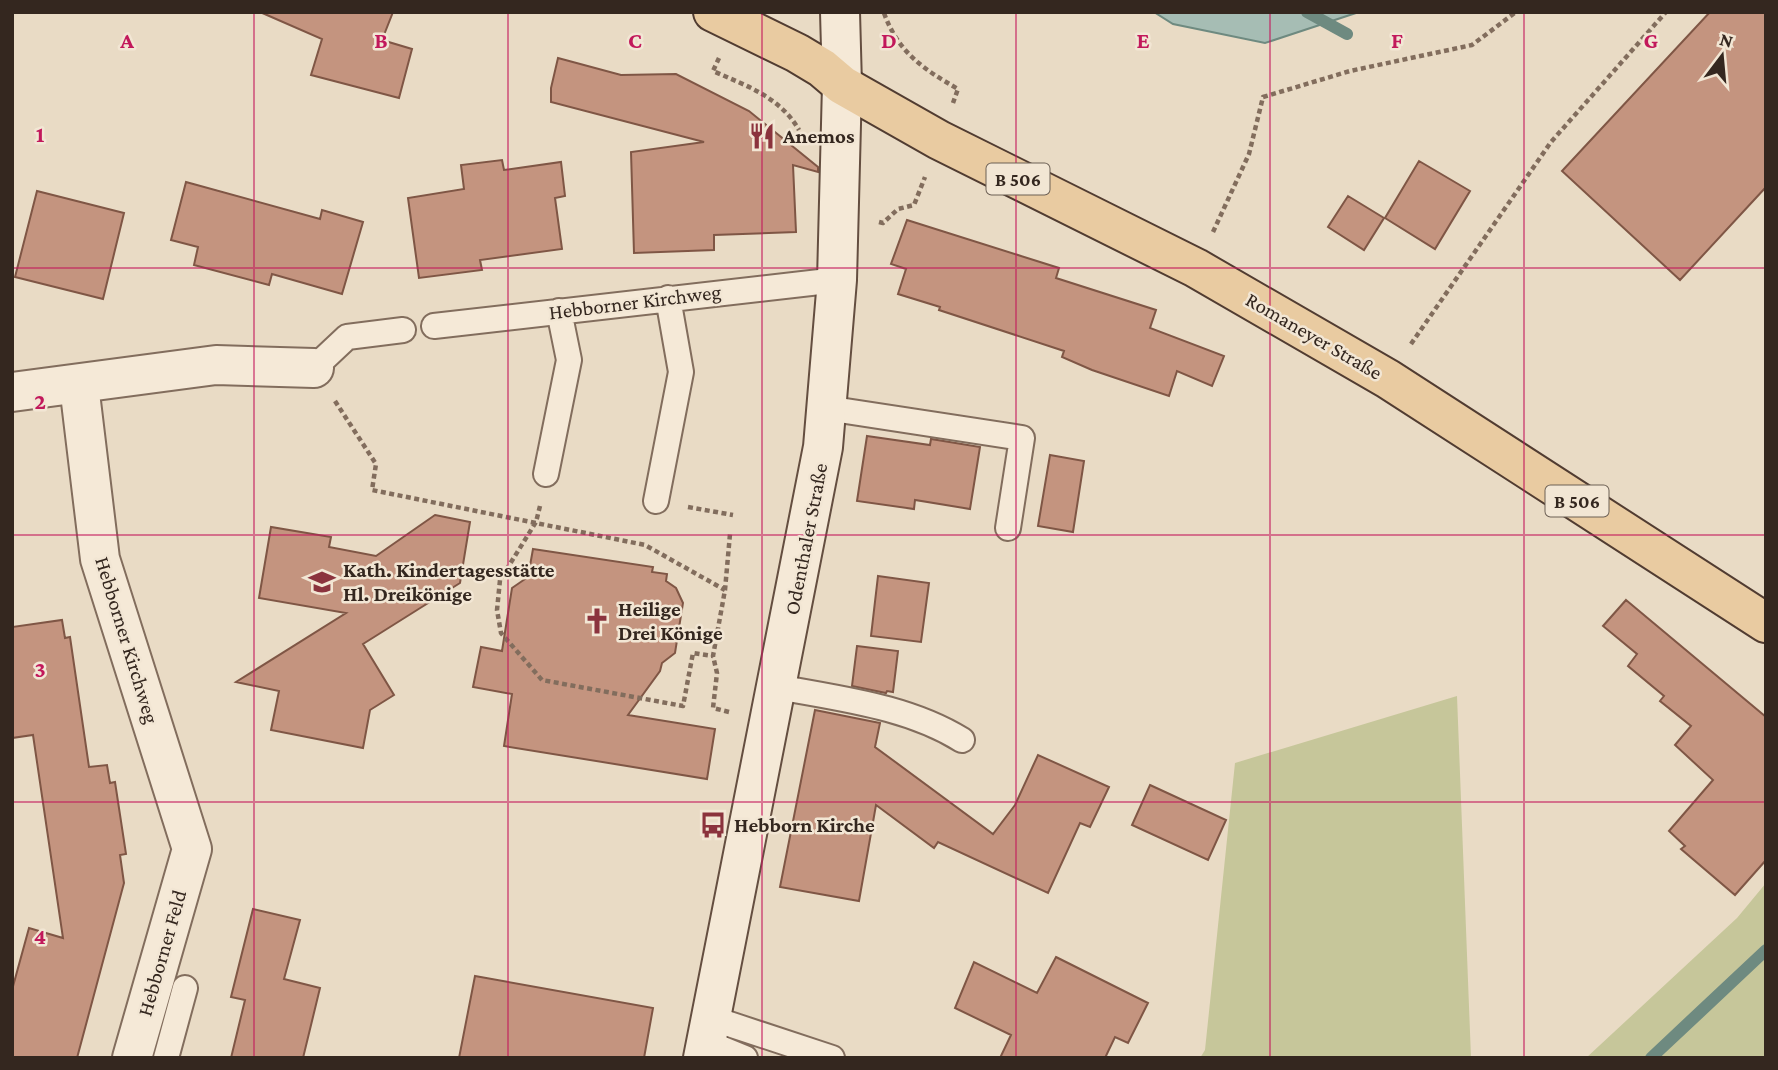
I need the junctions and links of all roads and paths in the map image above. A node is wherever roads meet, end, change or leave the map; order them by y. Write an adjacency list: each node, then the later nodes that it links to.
1 (713, 12): 5 (main road, B 506)
2 (840, 12): 5 (main road, Odenthaler Straße)
3 (1516, 12): 6 (path)
4 (1666, 12): 13 (path)
5 (842, 85): 6 (main road, Romaneyer Straße / B 506); 7 (main road, Odenthaler Straße)
6 (1196, 268): 13 (main road, Romaneyer Straße / B 506)
7 (837, 280): 8 (lane, Hebborner Kirchweg); 16 (main road, Odenthaler Straße)
8 (668, 298): 9 (lane, Hebborner Kirchweg); 18 (lane)
9 (559, 311): 10 (lane, Hebborner Kirchweg); 17 (lane)
10 (434, 326)
11 (402, 330): 12 (lane)
12 (314, 368): 14 (main road); 20 (path)
13 (1388, 379): 24 (main road, Romaneyer Straße / B 506)
14 (79, 384): 15 (main road); 29 (main road, Hebborner Kirchweg)
15 (12, 392)
16 (826, 408): 21 (lane); 26 (main road, Odenthaler Straße)
17 (546, 474): 20 (path)
18 (656, 500): 19 (path)
19 (733, 515)
20 (536, 522): 23 (path); 25 (path)
21 (1008, 528)
22 (730, 534): 23 (path)
23 (725, 590): 25 (path)
24 (1766, 623)
25 (713, 656): 27 (path)
26 (778, 687): 28 (lane); 31 (main road, Odenthaler Straße)
27 (713, 708)
28 (962, 740)
29 (192, 849): 32 (main road, Hebborner Feld)
30 (185, 988): 33 (lane)
31 (707, 1039): 34 (lane); 35 (lane)
32 (132, 1058)
33 (166, 1058)
34 (745, 1058)
35 (832, 1058)

